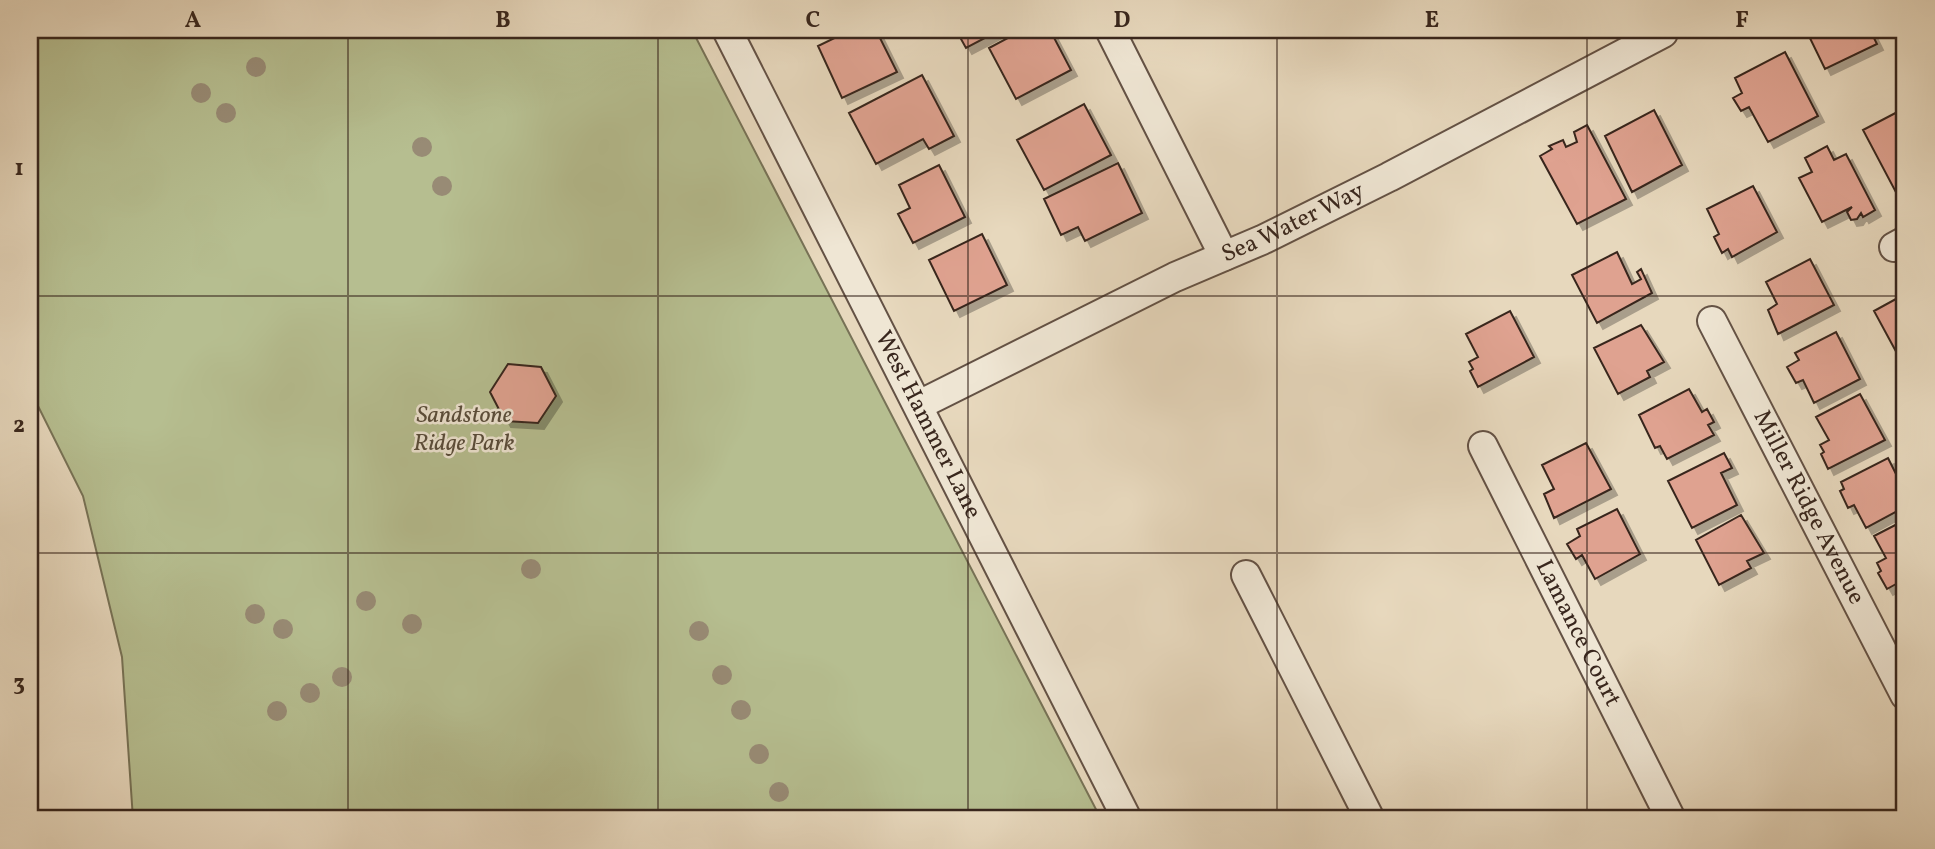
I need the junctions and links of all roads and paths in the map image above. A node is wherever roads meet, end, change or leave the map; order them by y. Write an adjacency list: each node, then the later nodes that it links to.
1 (727, 30): 6 (street, West Hammer Lane)
2 (1110, 30): 4 (street)
3 (1664, 33): 4 (street, Sea Water Way)
4 (1224, 256): 6 (street, Sea Water Way)
5 (1712, 321): 9 (street, Miller Ridge Avenue)
6 (919, 405): 10 (street, West Hammer Lane)
7 (1483, 446): 12 (street, Lamance Court)
8 (1246, 575): 11 (street)
9 (1905, 695)
10 (1127, 819)
11 (1370, 819)
12 (1671, 819)

